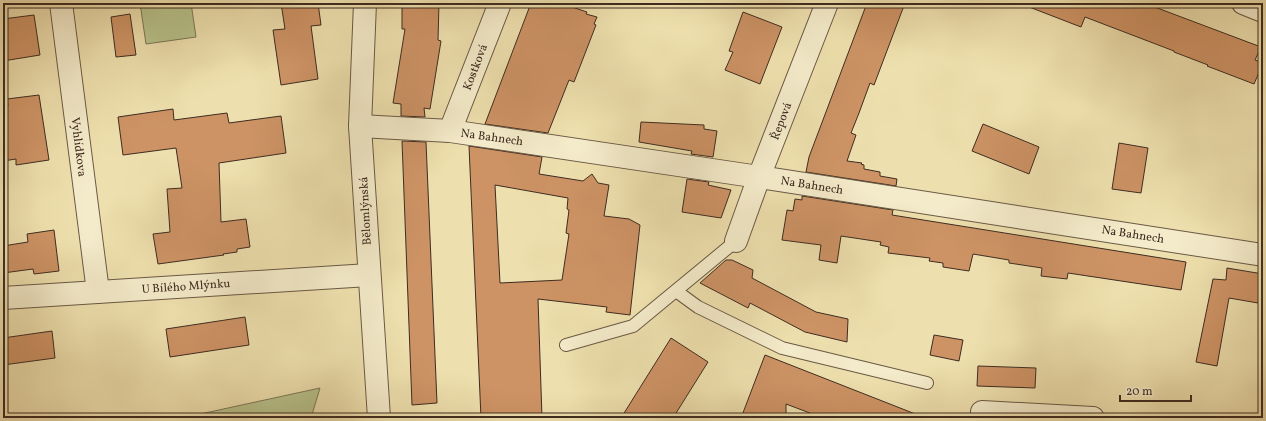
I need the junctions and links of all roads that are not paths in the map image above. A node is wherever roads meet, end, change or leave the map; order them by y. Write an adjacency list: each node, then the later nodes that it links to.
1 (61, 3): 14 (street, Vyhlídkova)
2 (366, 3): 7 (street, Bělomlýnská)
3 (500, 3): 8 (street, Kostková)
4 (827, 3): 9 (street, Řepová)
5 (1243, 3): 6 (street)
6 (1263, 11)
7 (360, 126): 8 (street, Na Bahnech); 12 (street, Bělomlýnská)
8 (450, 130): 9 (street, Na Bahnech)
9 (759, 177): 10 (street, Řepová); 11 (street, Na Bahnech)
10 (736, 241): 13 (lane)
11 (1263, 255)
12 (369, 275): 14 (street, U Bílého Mlýnku); 19 (street, Bělomlýnská)
13 (676, 291): 16 (lane); 17 (lane)
14 (98, 292): 15 (street, U Bílého Mlýnku)
15 (3, 298)
16 (566, 345)
17 (927, 383)
18 (982, 412): 20 (street)
19 (379, 418)
20 (1093, 418)

